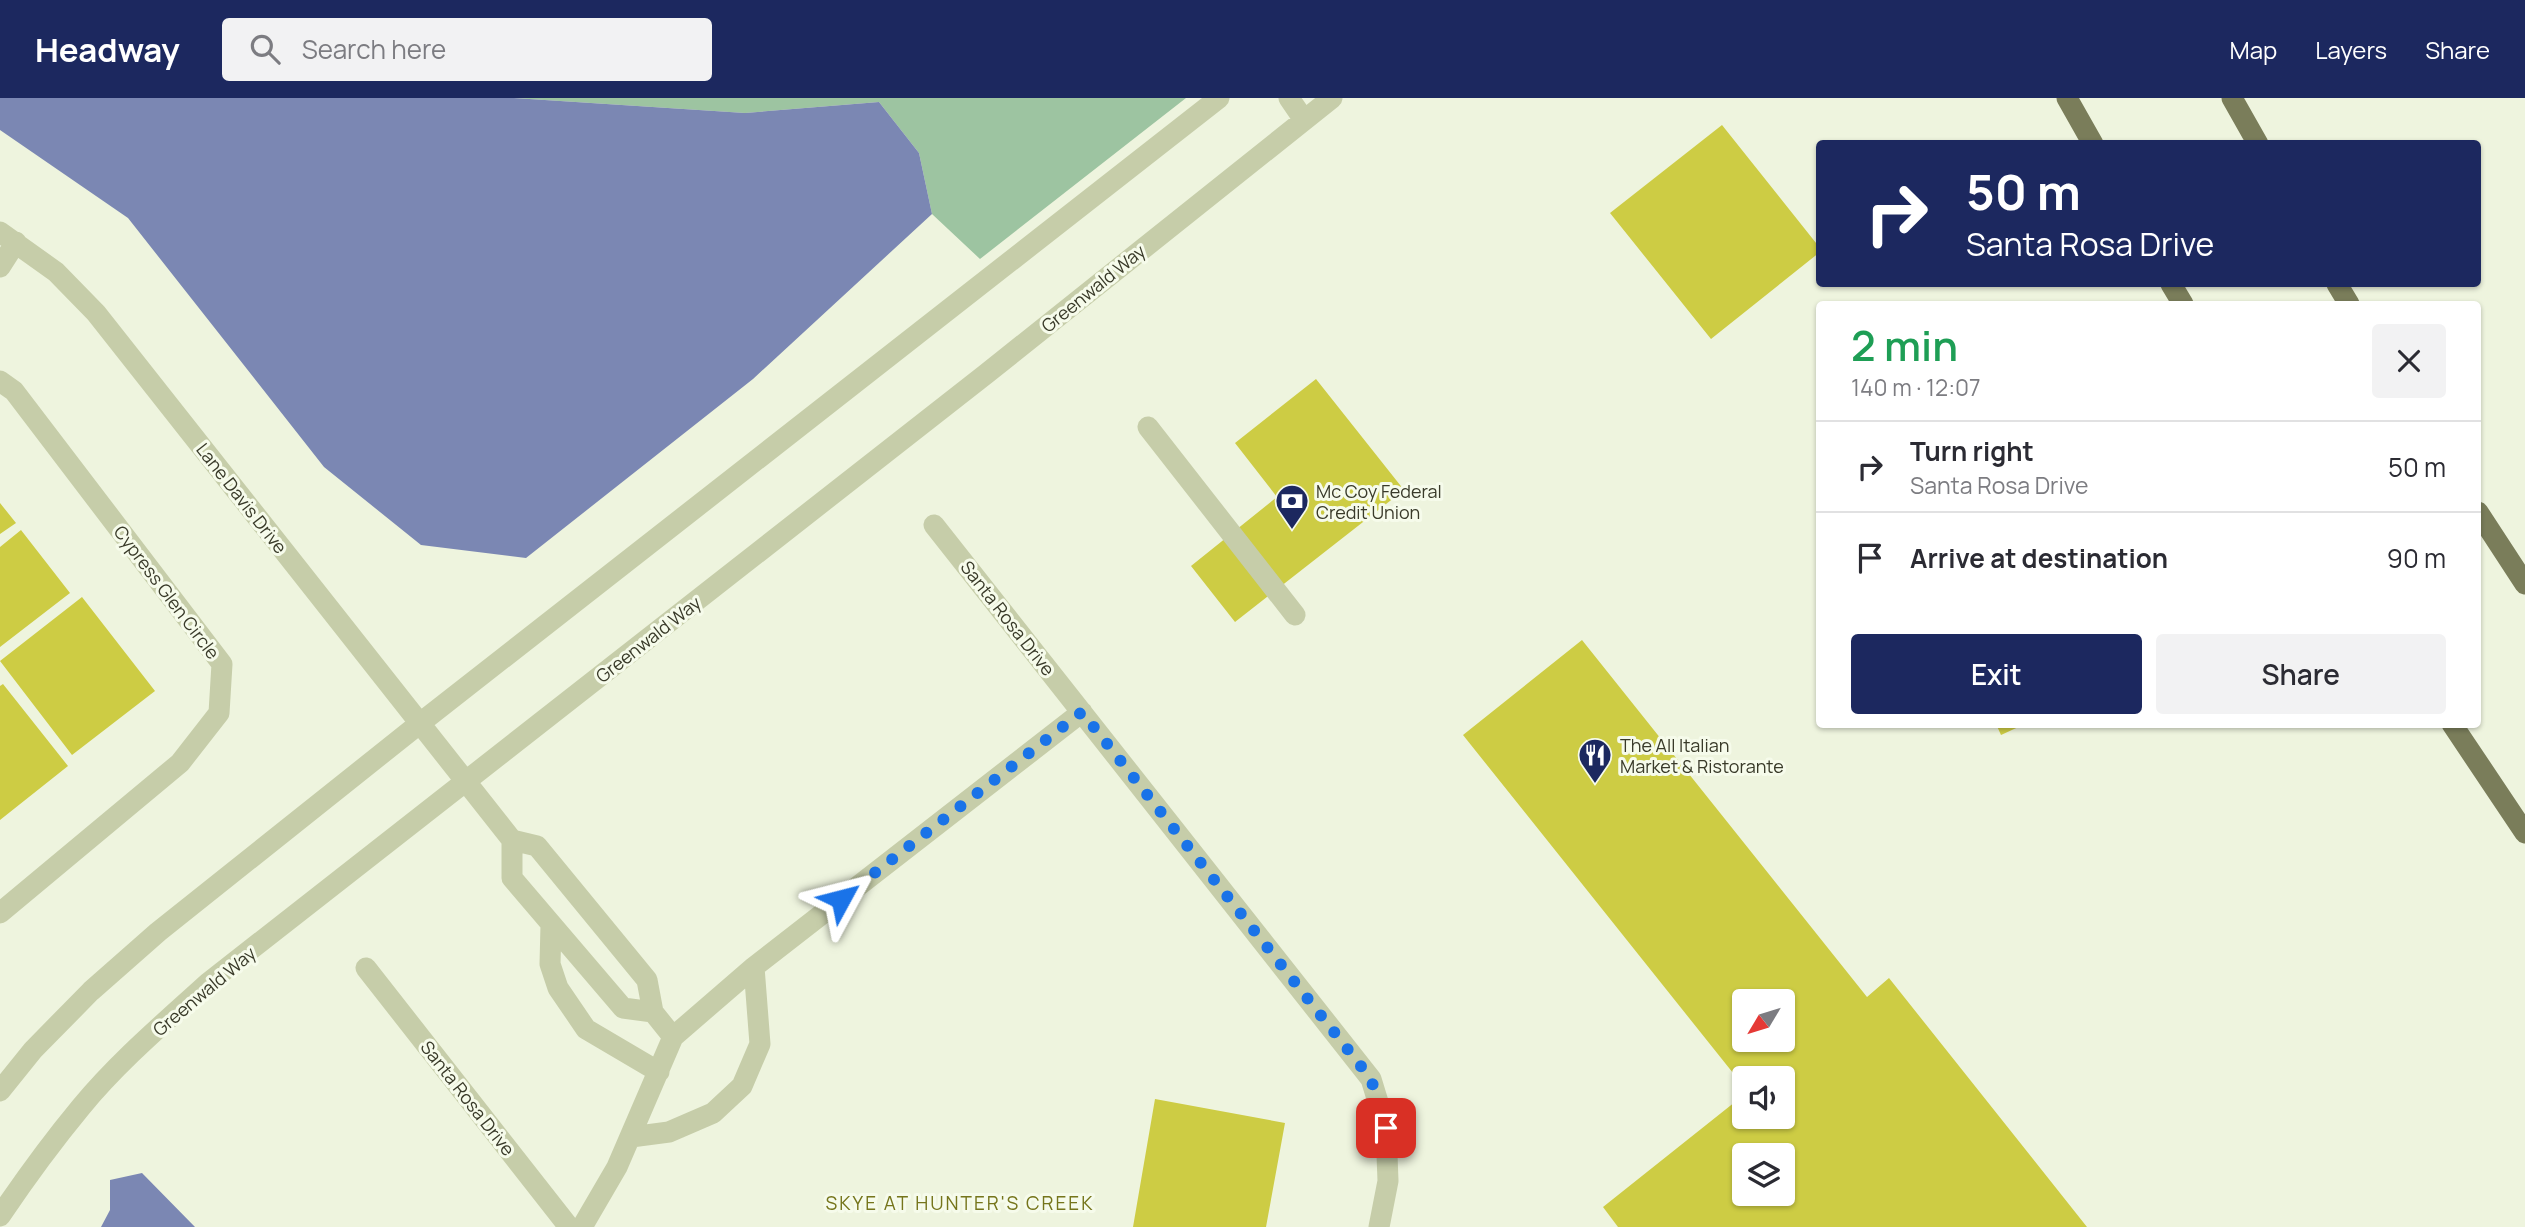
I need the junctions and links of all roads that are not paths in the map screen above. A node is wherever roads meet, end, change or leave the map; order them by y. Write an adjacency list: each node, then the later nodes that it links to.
1 (1219, 98): 18 (street)
2 (1289, 98): 6 (street)
3 (1332, 98): 6 (street, Greenwald Way)
4 (2067, 98): 7 (main road)
5 (2232, 98): 8 (main road)
6 (1304, 120): 20 (street, Greenwald Way)
7 (2090, 140)
8 (2256, 140)
9 (8, 237): 10 (street); 18 (street, Lane Davis Drive)
10 (0, 267)
11 (0, 381): 23 (street, Cypress Glen Circle)
12 (1148, 427): 16 (street)
13 (2481, 517): 15 (main road)
14 (934, 525): 17 (street, Santa Rosa Drive)
15 (2525, 584)
16 (1295, 615)
17 (1082, 712): 25 (street); 35 (street, Santa Rosa Drive)
18 (419, 724): 20 (street, Lane Davis Drive); 30 (street)
19 (2455, 728): 21 (main road)
20 (465, 783): 22 (street, Lane Davis Drive); 32 (street, Greenwald Way)
21 (2525, 833)
22 (512, 840): 24 (street); 27 (street)
23 (0, 912)
24 (551, 925): 27 (street); 29 (street)
25 (754, 967): 28 (street); 31 (street)
26 (366, 968): 33 (street, Santa Rosa Drive)
27 (653, 1012): 28 (street)
28 (673, 1037): 29 (street)
29 (659, 1072): 31 (street)
30 (0, 1090)
31 (631, 1137): 34 (street)
32 (0, 1216)
33 (569, 1227)
34 (582, 1227)
35 (1379, 1227)

